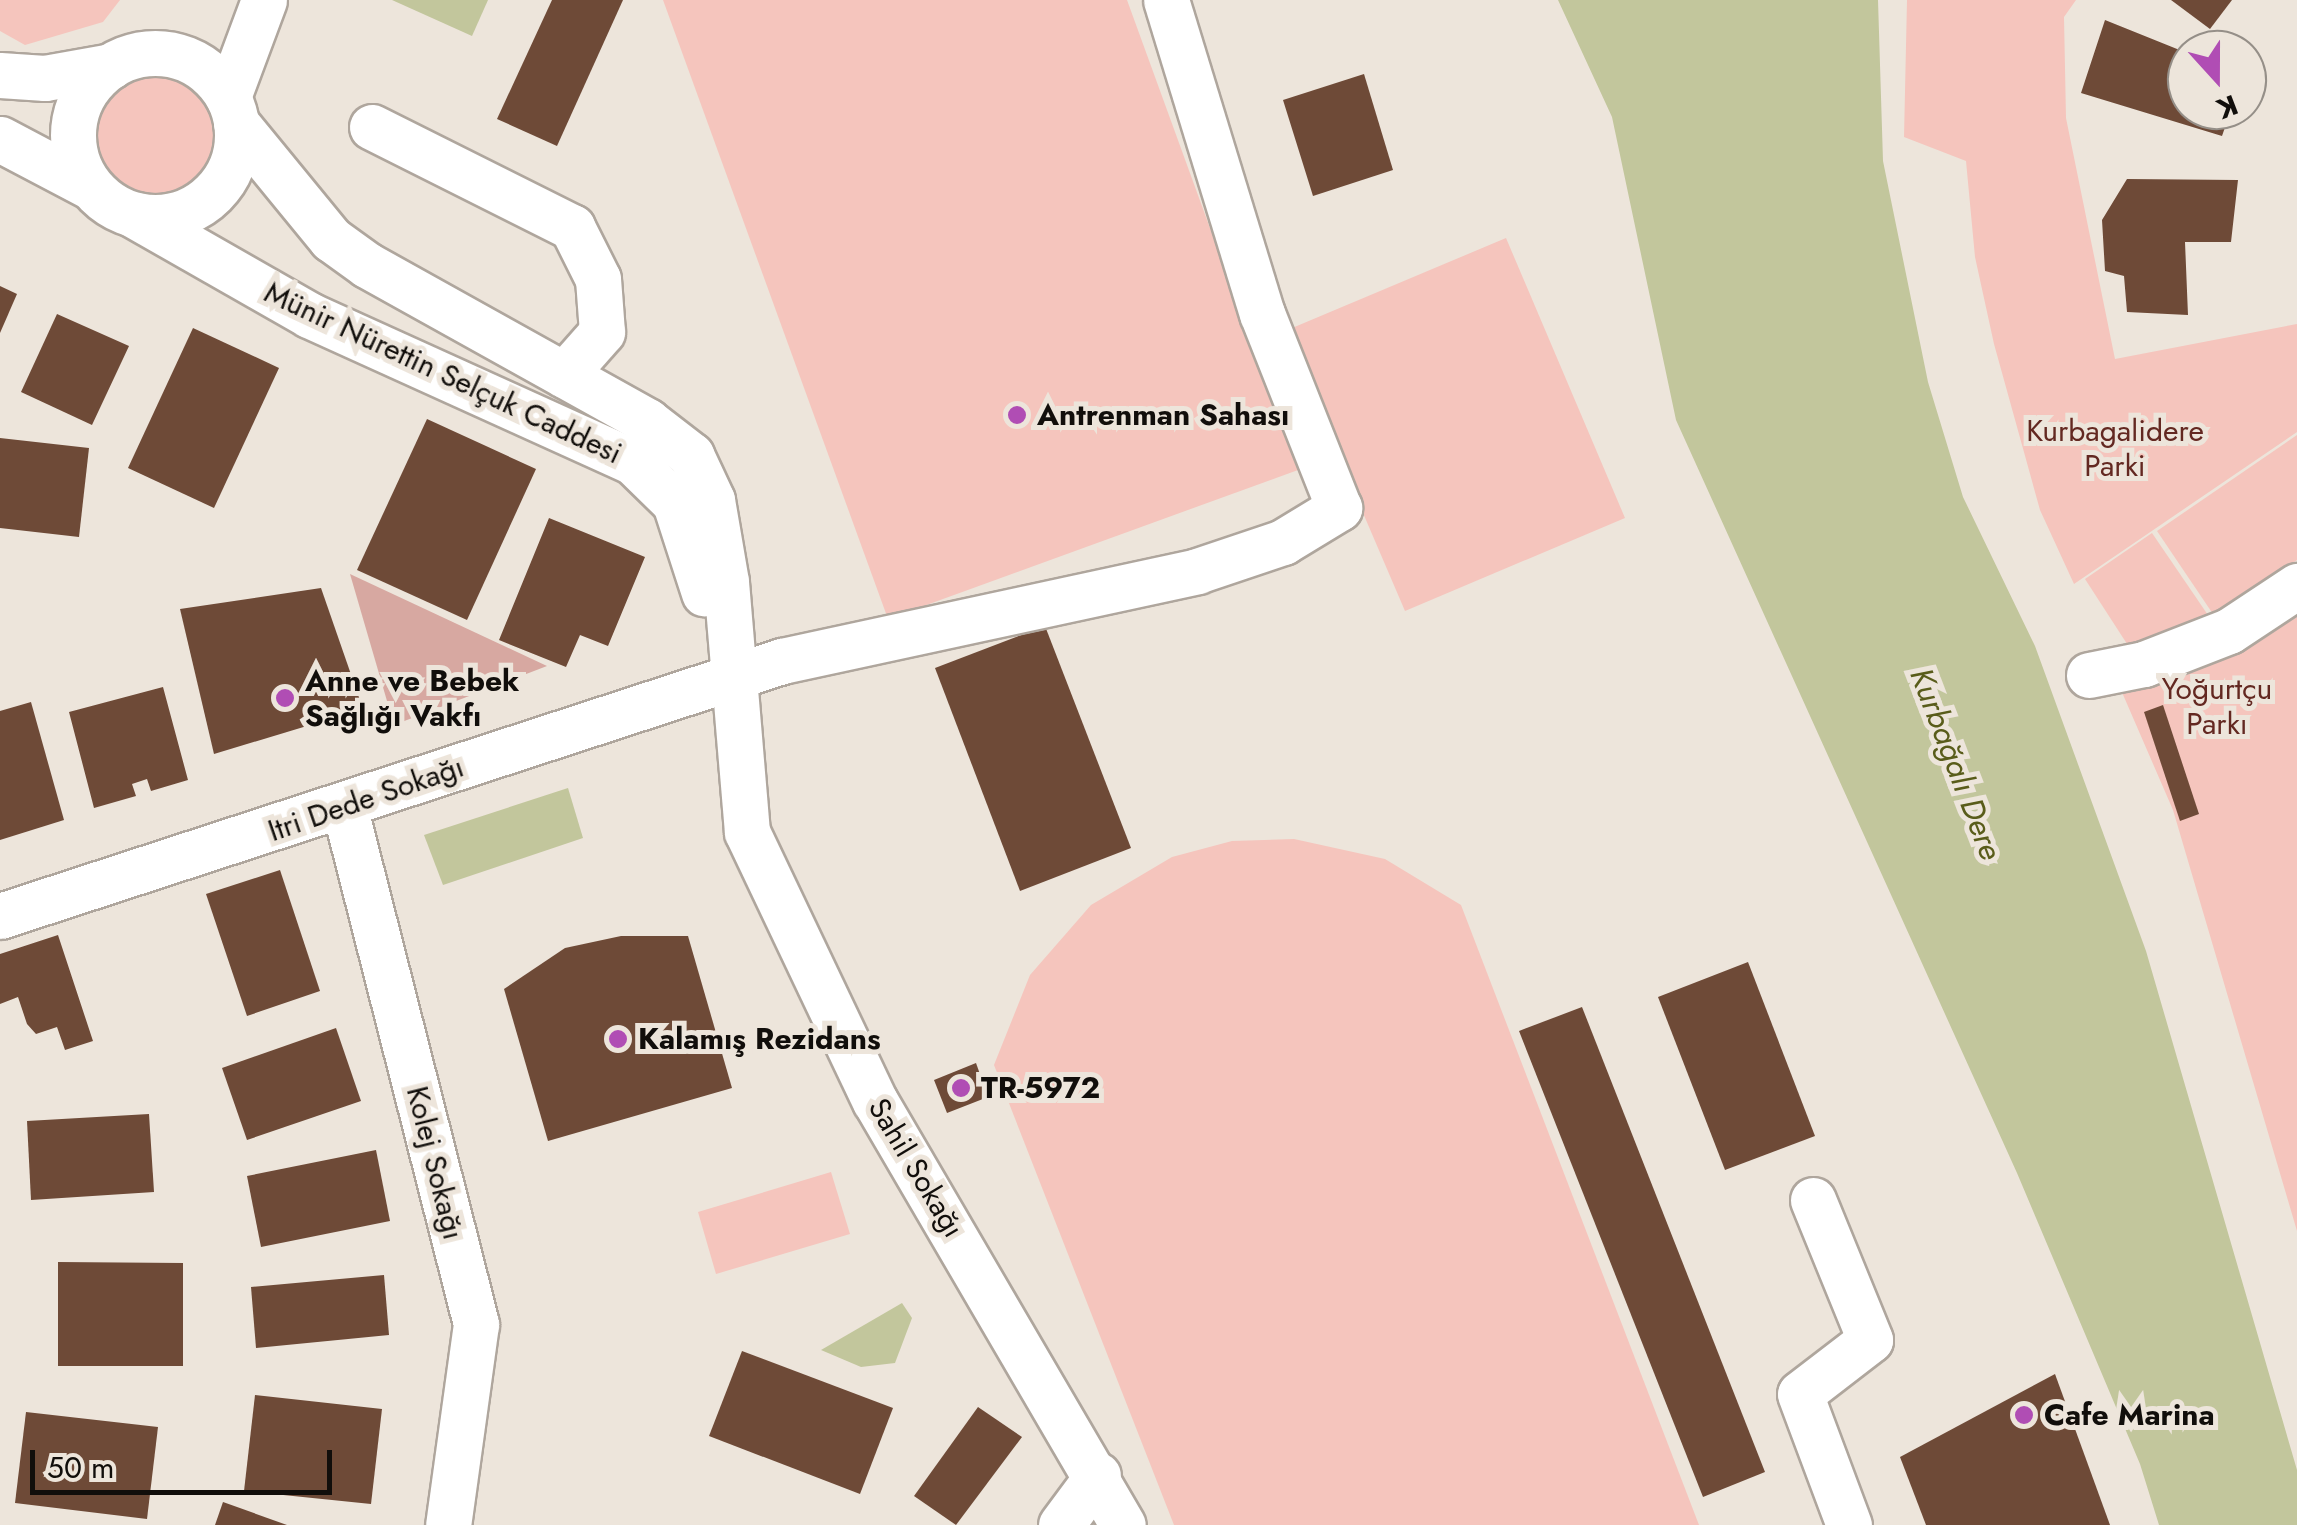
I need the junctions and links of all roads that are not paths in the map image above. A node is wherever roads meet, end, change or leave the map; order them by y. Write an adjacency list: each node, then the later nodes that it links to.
1 (264, 0): 5 (street)
2 (1166, 0): 13 (street, Itri Dede Sokağı)
3 (110, 66): 4 (street); 5 (street); 8 (street)
4 (0, 74)
5 (232, 110): 9 (street); 10 (street, Münir Nürettin Selçuk Caddesi)
6 (372, 128): 10 (street)
7 (0, 138): 8 (street)
8 (89, 186): 9 (street)
9 (134, 215): 13 (street, Münir Nürettin Selçuk Caddesi)
10 (564, 375): 13 (street, Münir Nürettin Selçuk Caddesi)
11 (2297, 586): 12 (street)
12 (2090, 675)
13 (730, 676): 14 (street, Itri Dede Sokağı); 17 (street, Sahil Sokağı)
14 (344, 806): 15 (street, Itri Dede Sokağı); 18 (street, Kolej Sokağı)
15 (0, 916)
16 (1813, 1200): 21 (street)
17 (1098, 1475): 19 (street); 20 (street, Sahil Sokağı)
18 (448, 1525)
19 (1061, 1525)
20 (1123, 1525)
21 (1849, 1525)

